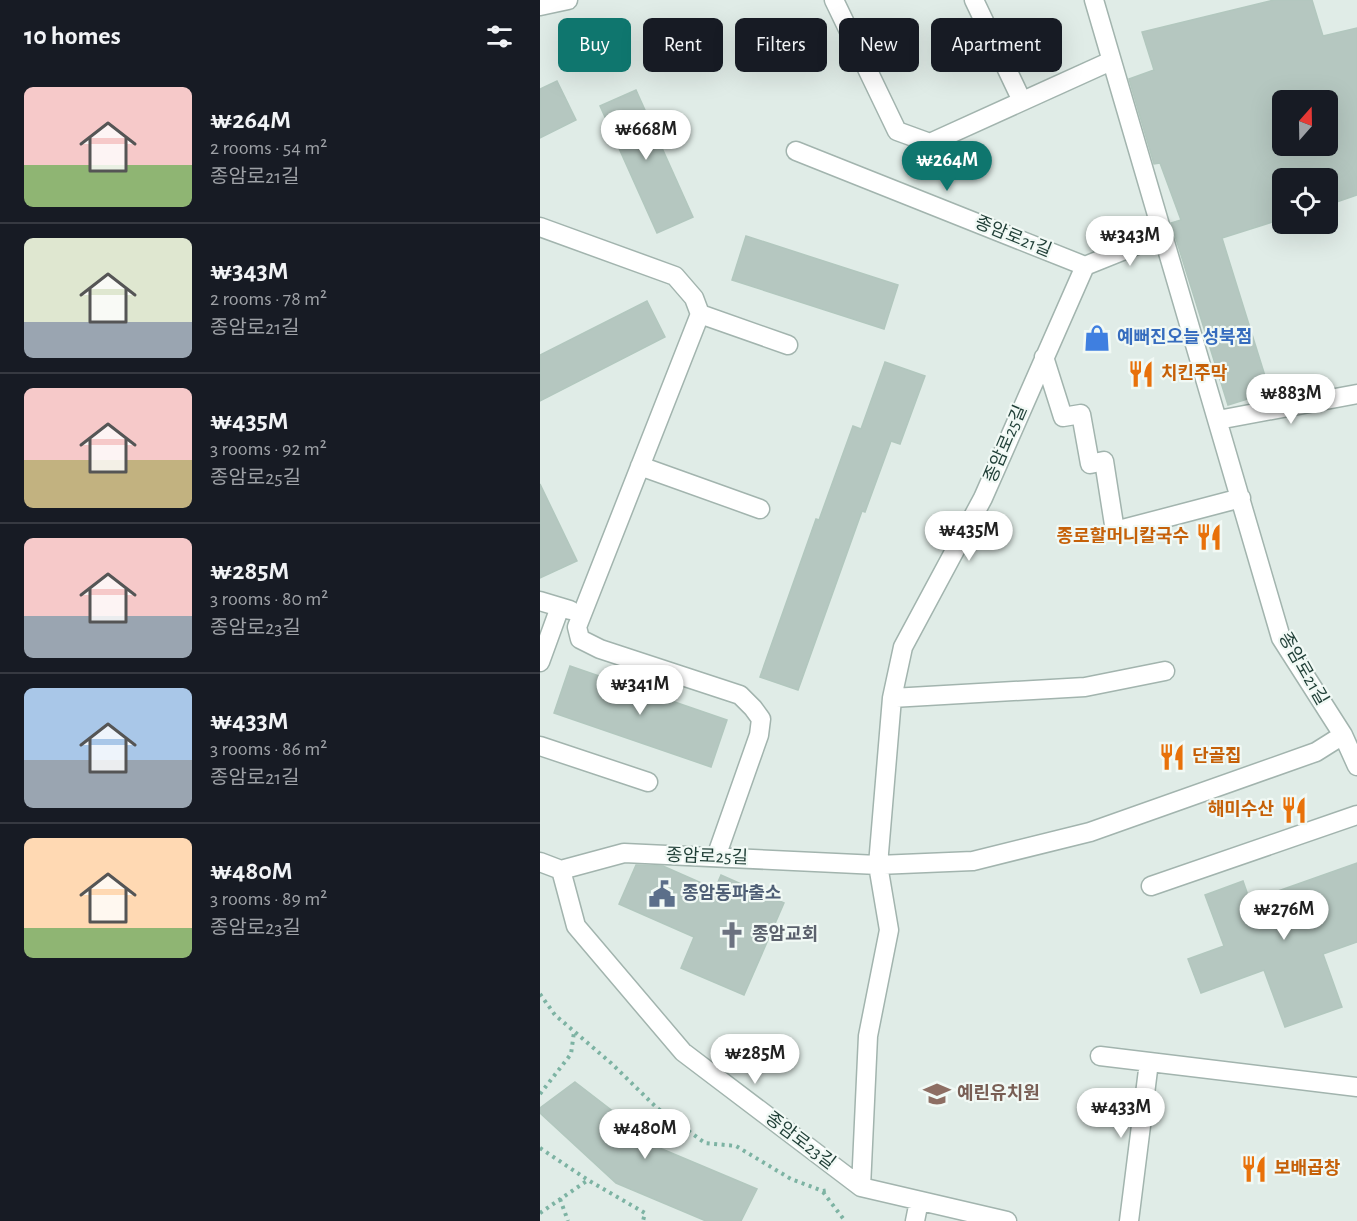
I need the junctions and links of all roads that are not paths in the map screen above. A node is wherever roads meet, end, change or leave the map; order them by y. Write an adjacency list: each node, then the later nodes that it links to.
1 (568, 0): 5 (street)
2 (834, 0): 7 (street)
3 (974, 0): 7 (street)
4 (1094, 0): 6 (street, 종암로21길)
5 (540, 6)
6 (1111, 61): 7 (street); 10 (street, 종암로21길)
7 (1022, 101)
8 (796, 151): 11 (street, 종암로21길)
9 (540, 227): 12 (street)
10 (1162, 235): 11 (street); 16 (street, 종암로21길)
11 (1085, 266): 14 (street, 종암로25길)
12 (700, 314): 13 (street); 17 (street)
13 (788, 345)
14 (1044, 357): 18 (street); 25 (street, 종암로25길)
15 (1357, 394): 16 (street)
16 (1218, 420): 18 (street, 종암로21길)
17 (640, 466): 19 (street); 22 (street)
18 (1240, 498): 26 (street, 종암로21길)
19 (760, 508)
20 (540, 600): 21 (street)
21 (560, 607): 22 (street); 23 (street)
22 (582, 614): 31 (street)
23 (540, 662)
24 (1165, 671): 25 (street)
25 (892, 698): 33 (street, 종암로25길)
26 (1343, 735): 28 (street, 종암로21길); 33 (street, 종암로25길)
27 (540, 746): 29 (street)
28 (1357, 766)
29 (648, 782)
30 (1357, 815): 35 (street)
31 (716, 857): 33 (street, 종암로25길); 34 (street, 종암로25길)
32 (540, 862): 34 (street)
33 (878, 865): 39 (street)
34 (561, 870): 39 (street, 종암로23길)
35 (1151, 886)
36 (1100, 1056): 37 (street)
37 (1149, 1062): 38 (street); 43 (street)
38 (1357, 1087)
39 (861, 1187): 40 (street, 종암로23길)
40 (919, 1201): 41 (street); 42 (street, 종암로23길)
41 (915, 1221)
42 (1007, 1221)
43 (1129, 1221)

